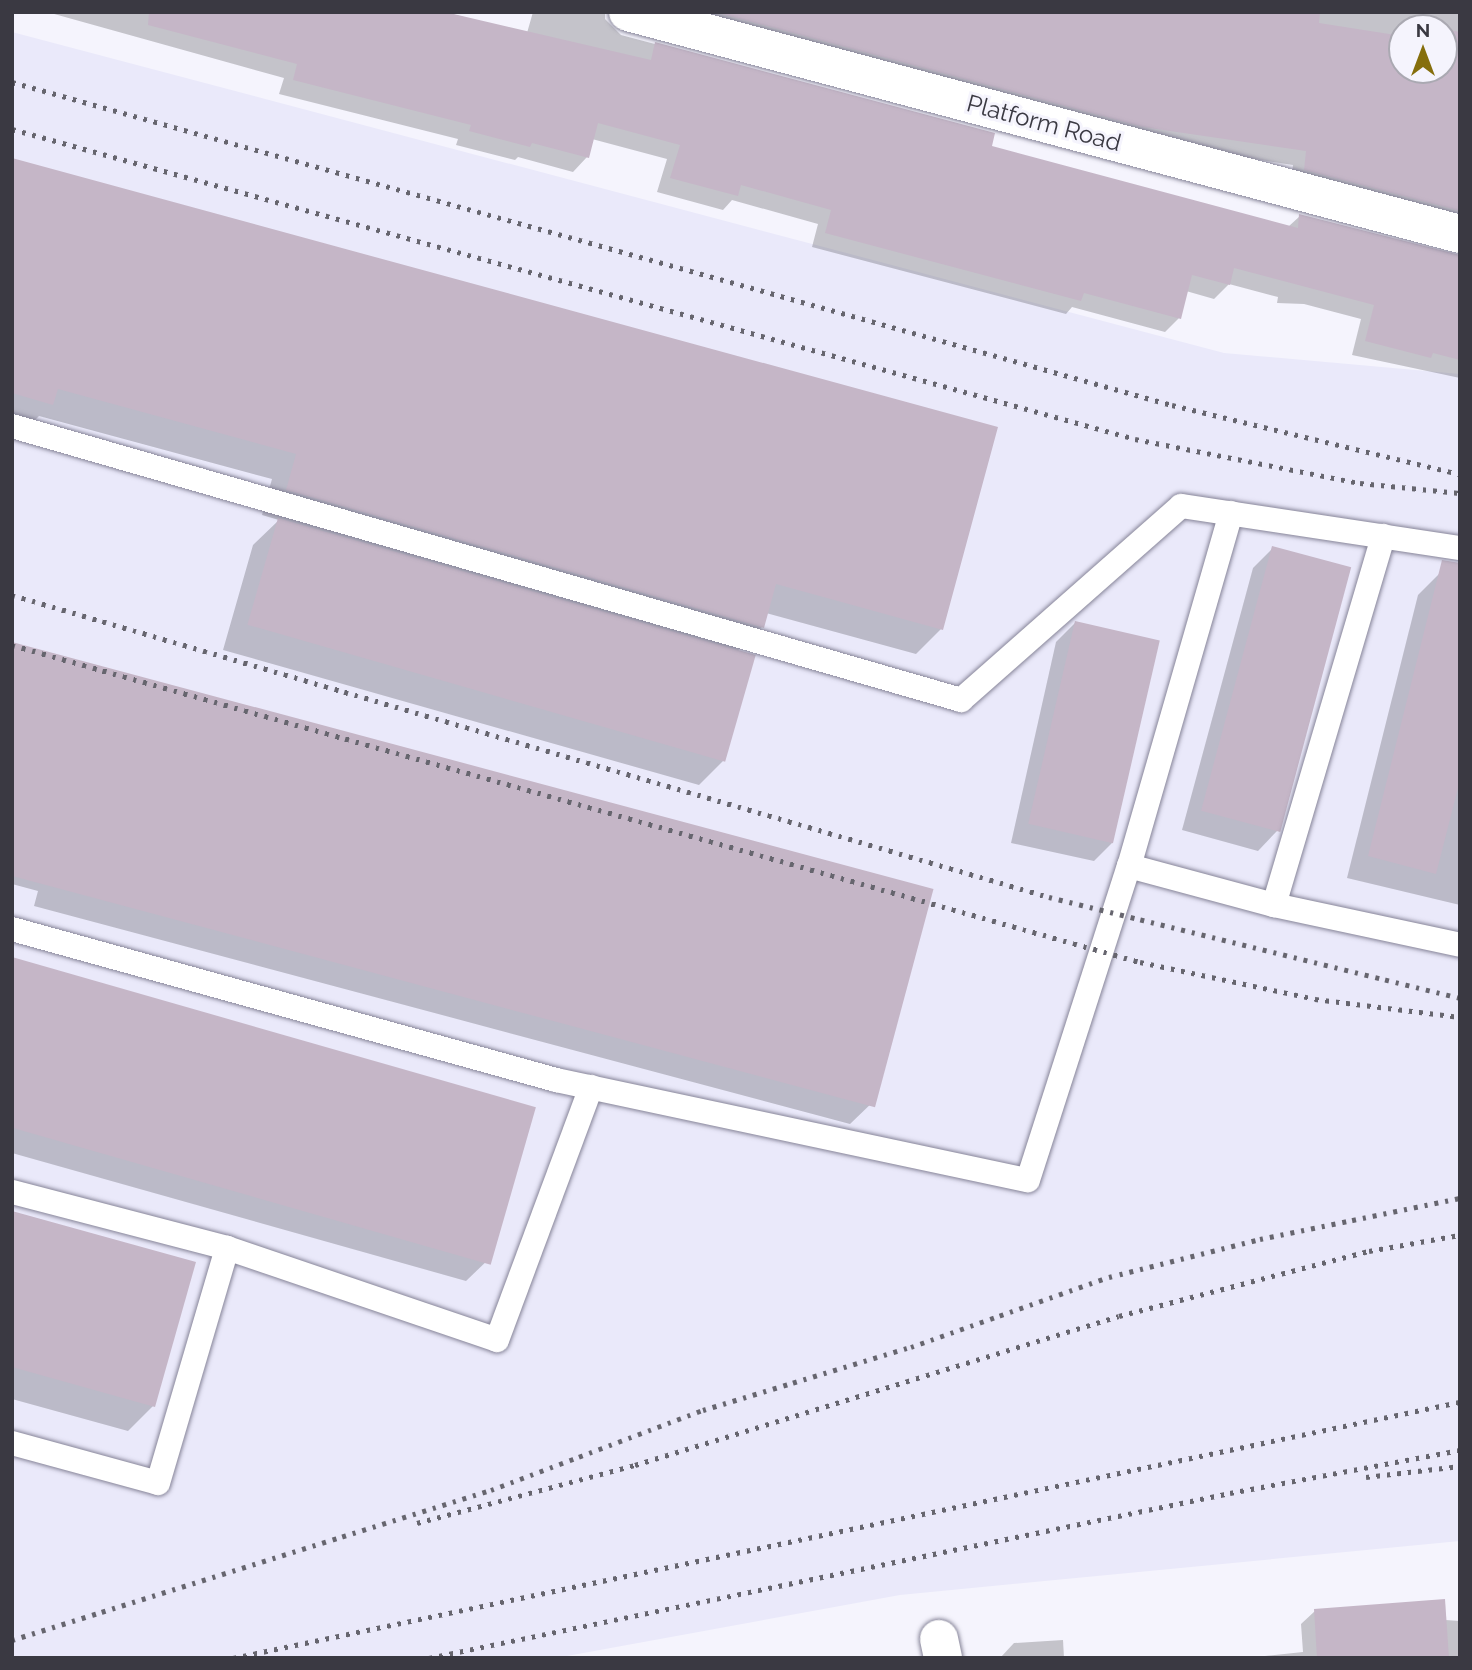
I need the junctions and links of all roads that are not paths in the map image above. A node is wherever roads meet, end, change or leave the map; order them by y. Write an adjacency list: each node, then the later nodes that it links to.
1 (628, 12): 2 (street, Platform Road)
2 (1460, 234)
3 (12, 426): 4 (lane)
4 (1231, 513): 5 (lane); 7 (lane)
5 (1383, 536): 6 (lane); 8 (lane)
6 (1460, 548)
7 (1129, 866): 8 (lane); 11 (lane)
8 (1274, 905): 10 (lane)
9 (12, 929): 11 (lane)
10 (1460, 945)
11 (591, 1087): 13 (lane)
12 (12, 1192): 13 (lane)
13 (227, 1248): 14 (lane)
14 (12, 1443)

